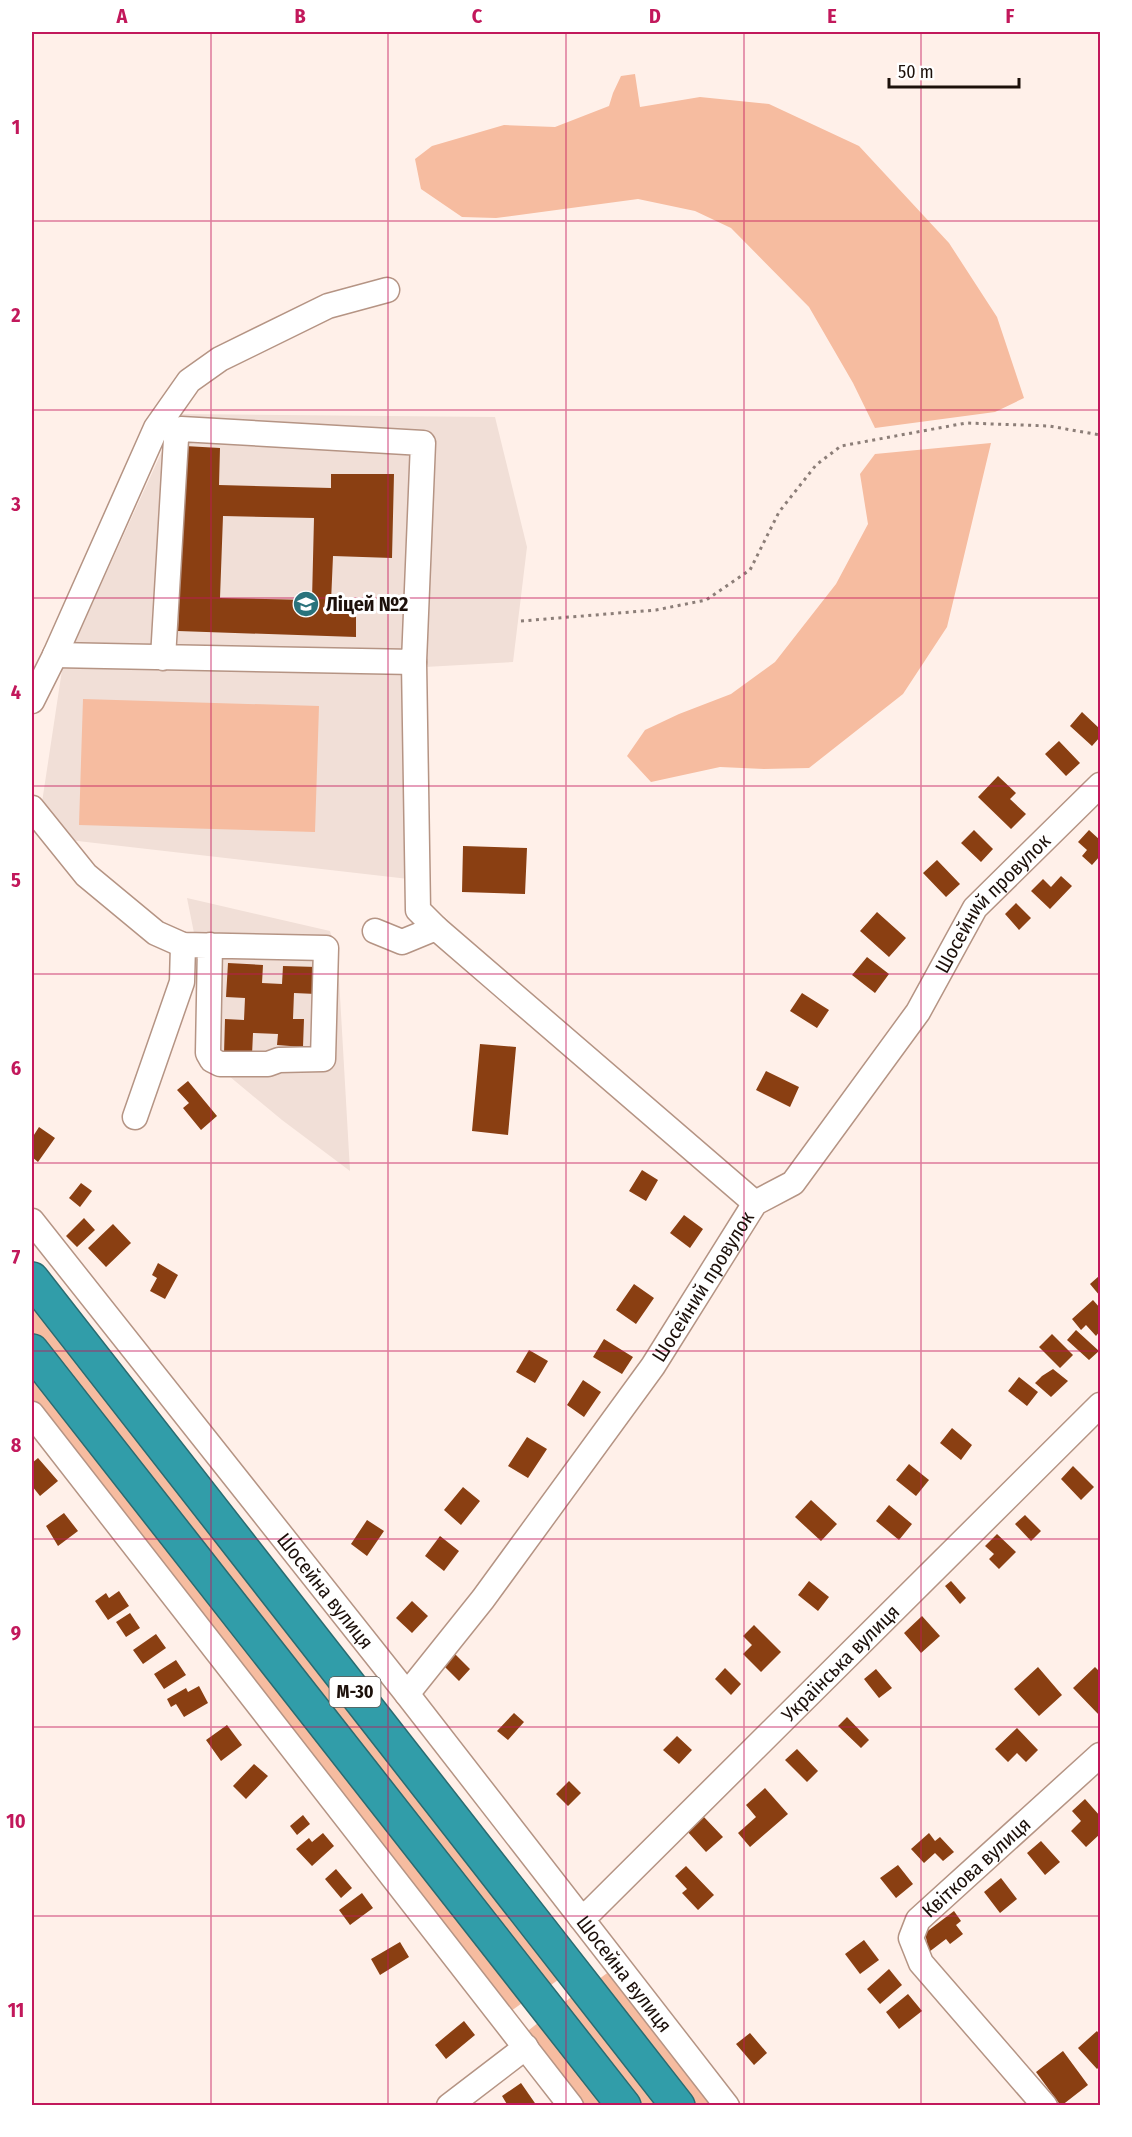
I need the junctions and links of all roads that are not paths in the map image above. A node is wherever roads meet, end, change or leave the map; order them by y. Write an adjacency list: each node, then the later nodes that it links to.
1 (387, 290): 2 (street)
2 (55, 655): 3 (street); 5 (street)
3 (163, 658): 4 (street); 4 (street)
4 (414, 662): 8 (street)
5 (32, 701)
6 (1101, 785): 13 (street, Шосейний провулок)
7 (32, 808): 10 (street)
8 (436, 928): 9 (street); 13 (street)
9 (375, 931)
10 (183, 945): 11 (street); 12 (street)
11 (210, 945): 11 (street)
12 (135, 1117)
13 (755, 1203): 19 (street, Шосейний провулок)
14 (32, 1221): 19 (street, Шосейна вулиця)
15 (32, 1279): 26 (highway, М-30)
16 (32, 1351): 25 (highway, М-30)
17 (1101, 1405): 21 (street, Українська вулиця)
18 (32, 1414): 22 (street)
19 (407, 1694): 21 (street, Шосейна вулиця)
20 (1101, 1755): 28 (street, Квіткова вулиця)
21 (581, 1918): 27 (street, Шосейна вулиця)
22 (526, 2047): 23 (street); 24 (street)
23 (449, 2106)
24 (572, 2106)
25 (624, 2106)
26 (678, 2106)
27 (727, 2106)
28 (1045, 2106)

